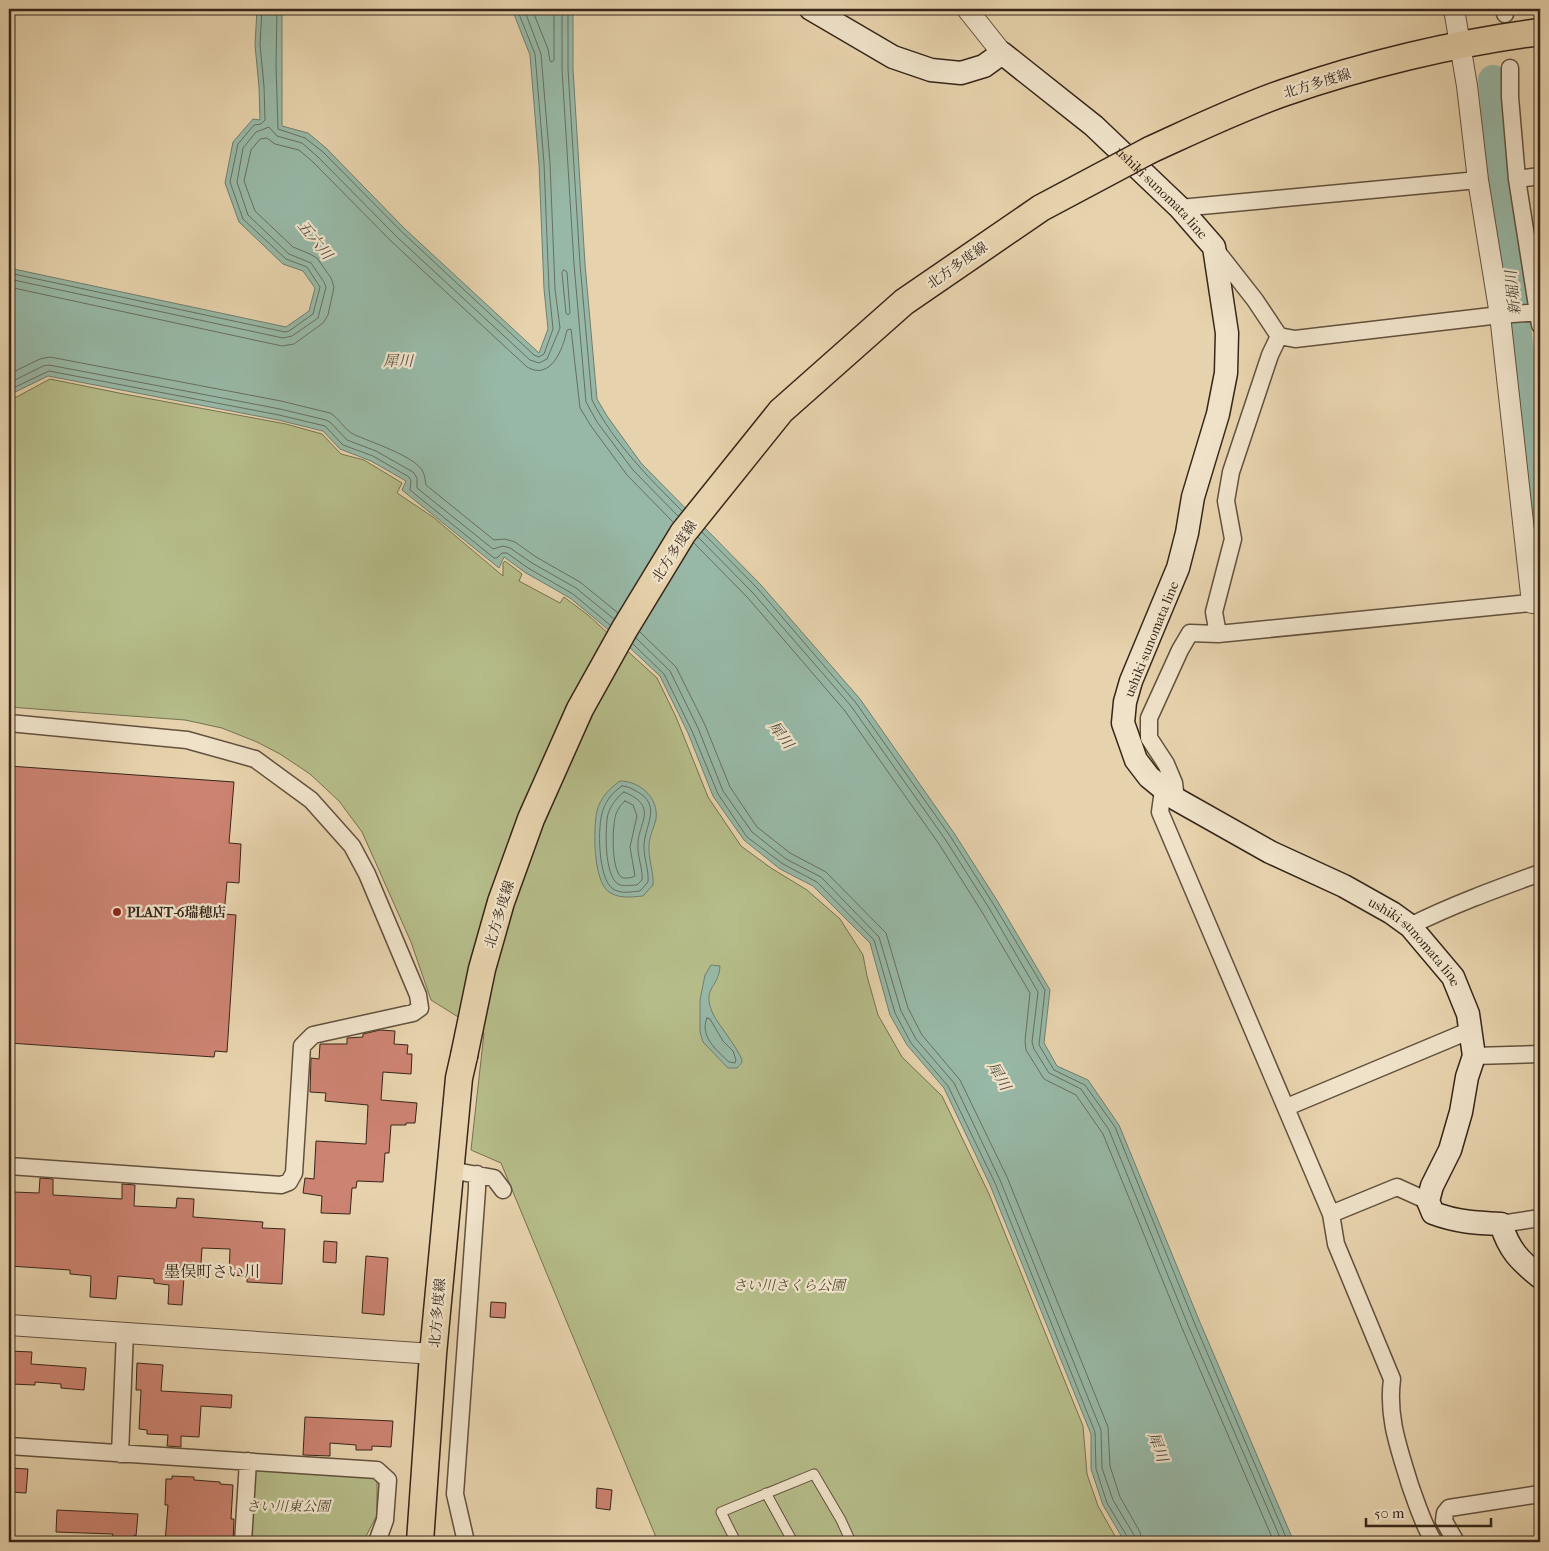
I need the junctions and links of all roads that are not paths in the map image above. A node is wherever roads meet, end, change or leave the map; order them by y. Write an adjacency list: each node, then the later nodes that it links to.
1 (811, 9): 6 (main road)
2 (967, 9): 6 (street)
3 (1454, 9): 5 (street)
4 (1540, 32): 5 (main road, 北方多度線)
5 (1461, 46): 10 (street); 27 (main road, 北方多度線, bridge)
6 (1002, 53): 11 (main road, ushiki-sunomata line)
7 (1510, 68): 9 (street)
8 (1540, 176): 9 (street)
9 (1517, 178): 14 (street)
10 (1478, 180): 11 (street); 13 (street)
11 (1180, 208): 12 (main road, ushiki-sunomata line)
12 (1214, 247): 15 (street); 19 (main road, ushiki-sunomata line)
13 (1504, 315): 14 (street); 15 (street); 16 (street)
14 (1537, 316)
15 (1279, 336): 17 (street)
16 (1536, 603): 17 (street)
17 (1218, 634): 19 (street)
18 (9, 723): 26 (street)
19 (1169, 794): 21 (main road, ushiki-sunomata line); 25 (street)
20 (1540, 873): 21 (street)
21 (1410, 926): 22 (main road, ushiki-sunomata line)
22 (1471, 1030): 24 (main road, ushiki-sunomata line); 25 (street)
23 (1540, 1054): 24 (street)
24 (1474, 1056): 30 (main road, ushiki-sunomata line)
25 (1287, 1107): 31 (street)
26 (9, 1166)
27 (450, 1170): 28 (street); 37 (main road, 北方多度線)
28 (477, 1174): 29 (street); 46 (street)
29 (503, 1190)
30 (1428, 1201): 31 (street); 33 (main road)
31 (1331, 1214): 50 (street)
32 (1540, 1218): 33 (street)
33 (1501, 1224): 34 (main road)
34 (1540, 1277)
35 (9, 1325): 36 (street)
36 (125, 1332): 37 (street); 39 (street)
37 (433, 1354): 45 (main road, 北方多度線)
38 (9, 1446): 39 (street)
39 (120, 1454): 40 (street)
40 (248, 1461): 43 (street); 44 (street)
41 (766, 1493): 47 (lane); 48 (lane); 49 (lane)
42 (1540, 1494): 51 (street)
43 (243, 1542)
44 (377, 1542)
45 (420, 1542)
46 (466, 1542)
47 (736, 1542)
48 (793, 1542)
49 (850, 1542)
50 (1434, 1542)
51 (1456, 1542)

